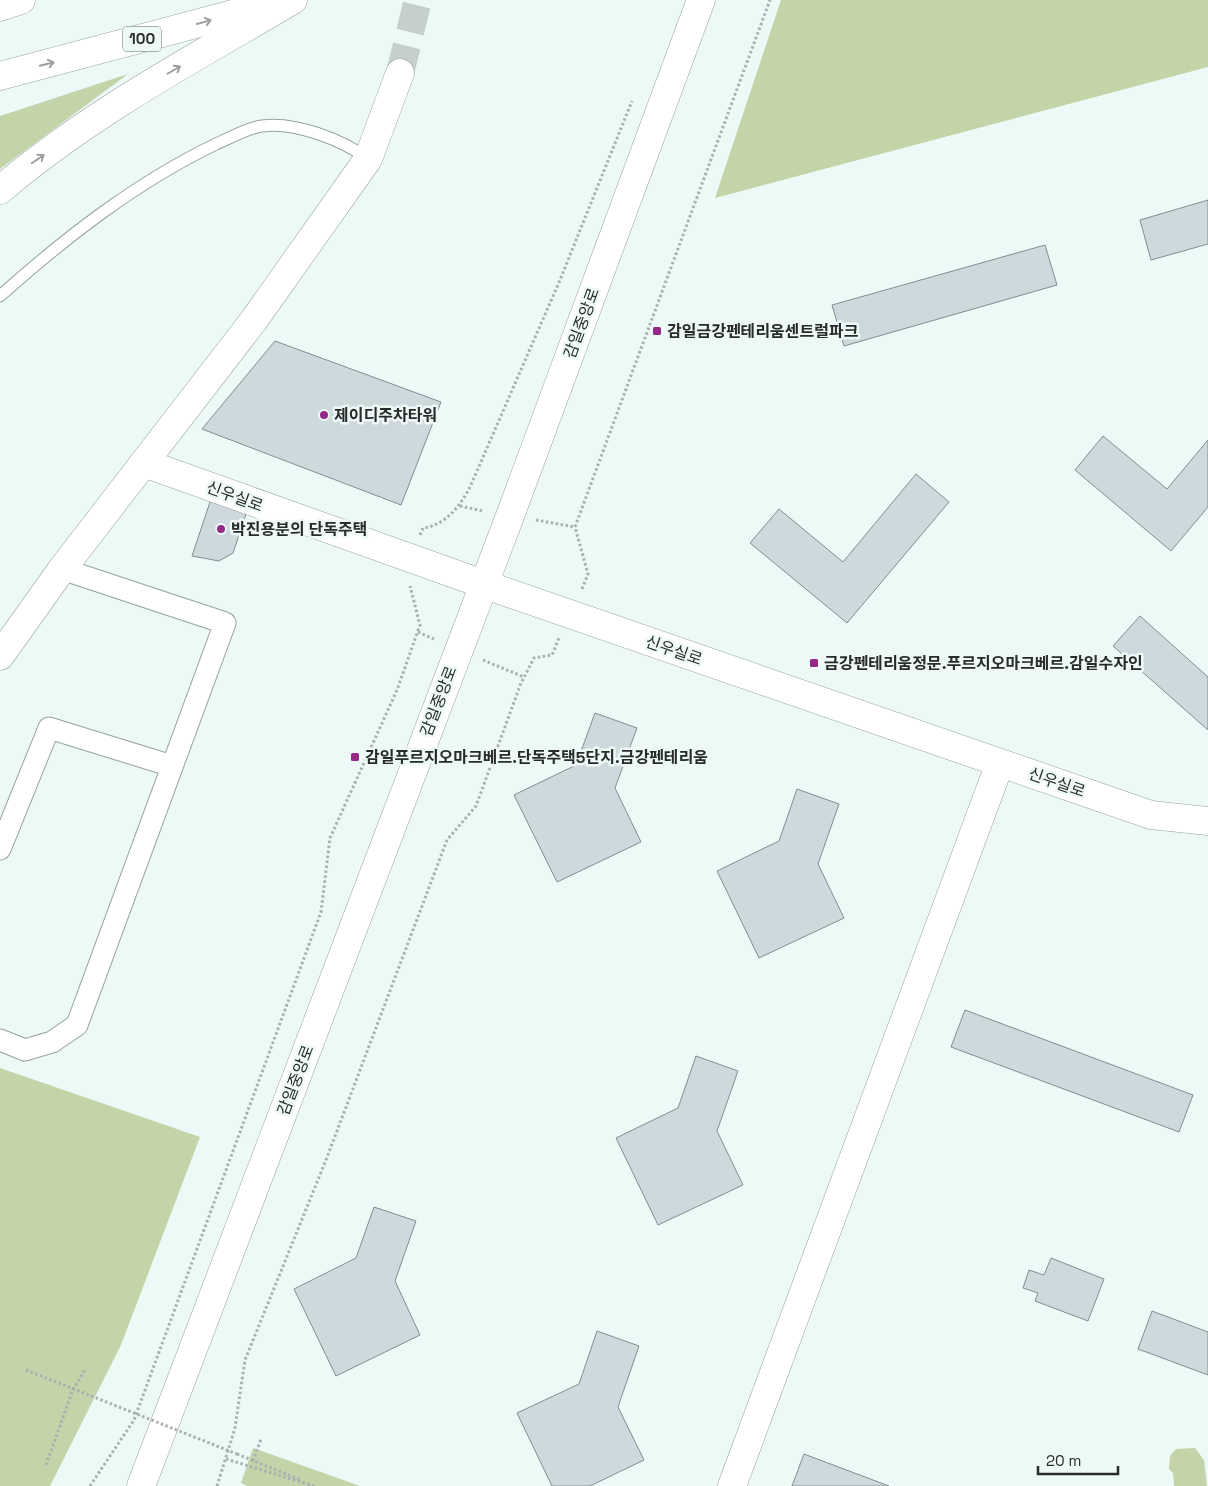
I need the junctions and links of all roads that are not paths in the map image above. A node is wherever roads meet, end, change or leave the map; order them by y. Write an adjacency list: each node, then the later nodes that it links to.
1 (21, 0): 5 (main road)
2 (283, 0): 7 (main road, 100, one-way to 2)
3 (293, 0): 9 (main road, one-way to 3)
4 (701, 0): 13 (main road, 감일중앙로)
5 (0, 7)
6 (400, 73): 8 (main road)
7 (0, 76)
8 (368, 159): 10 (lane); 11 (main road)
9 (0, 190)
10 (0, 296)
11 (144, 463): 12 (main road); 13 (main road, 신우실로)
12 (62, 568): 14 (main road); 16 (street)
13 (483, 584): 15 (main road, 신우실로); 20 (main road, 감일중앙로)
14 (0, 656)
15 (1000, 763): 17 (main road, 신우실로); 21 (main road)
16 (172, 766): 18 (street); 19 (street)
17 (1208, 821)
18 (0, 849)
19 (0, 1040)
20 (141, 1486)
21 (732, 1486)

